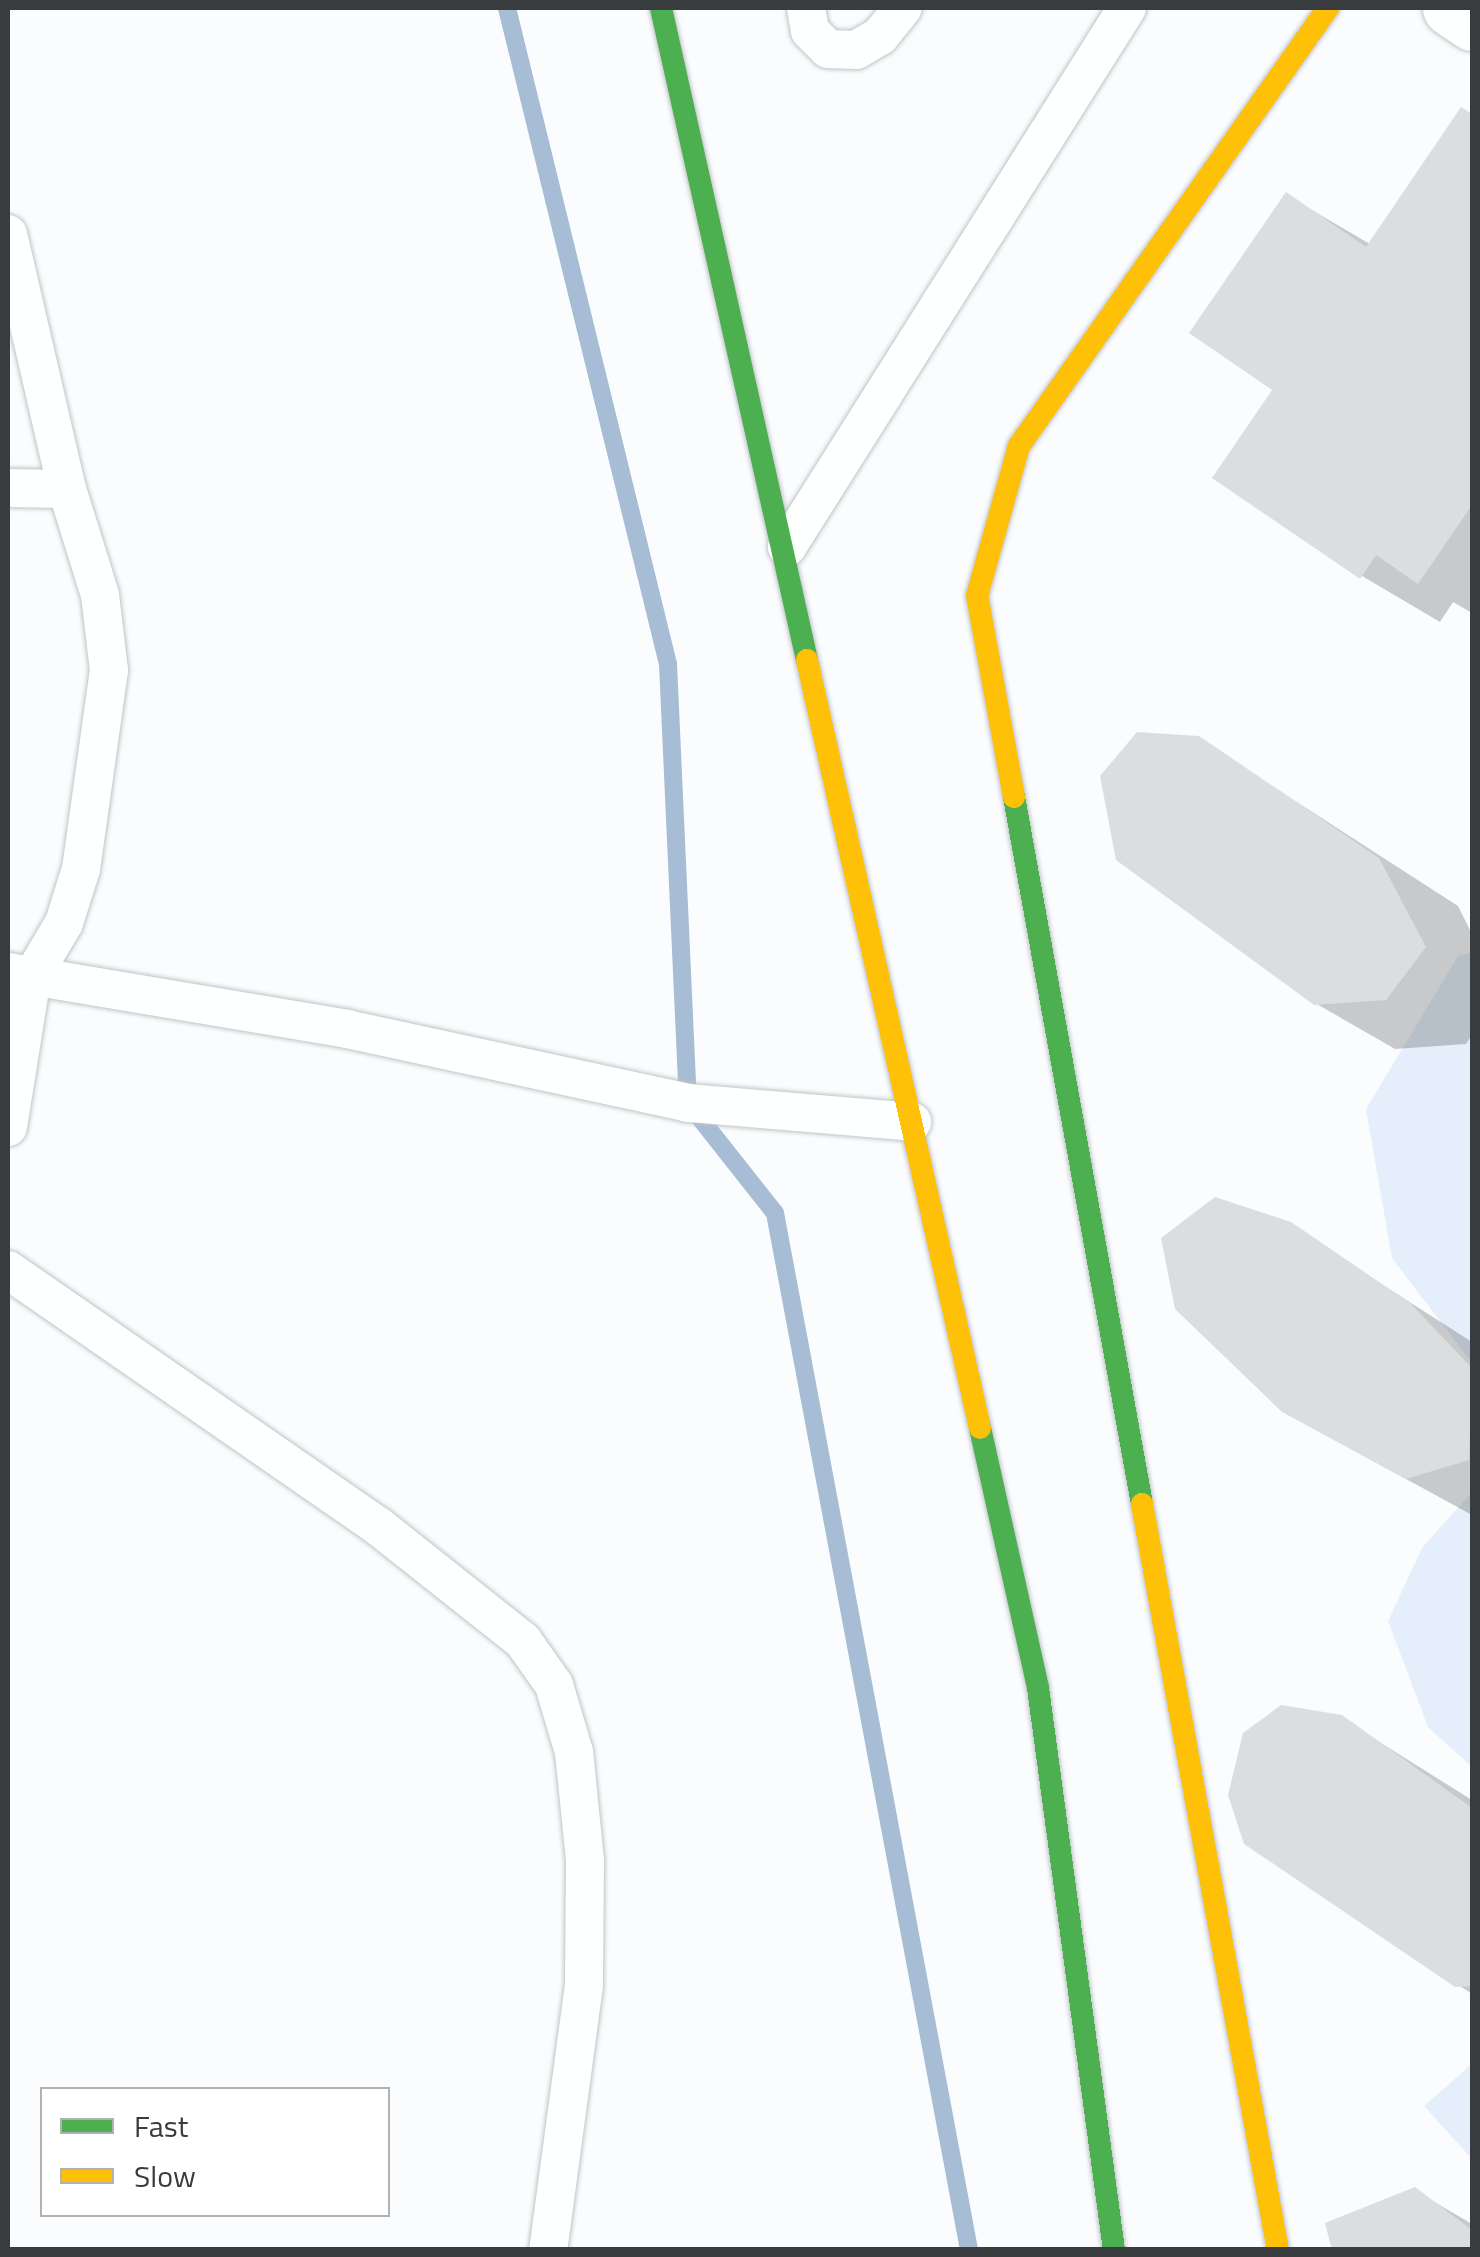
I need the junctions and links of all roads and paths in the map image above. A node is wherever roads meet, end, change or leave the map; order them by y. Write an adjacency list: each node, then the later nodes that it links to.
1 (661, 8): 11 (street)
2 (806, 8): 3 (lane)
3 (903, 8)
4 (1127, 8): 11 (lane)
5 (1328, 8): 18 (street)
6 (1450, 8): 7 (street)
7 (1472, 23)
8 (8, 234): 10 (lane)
9 (8, 488): 10 (lane)
10 (67, 489): 12 (lane)
11 (786, 548): 13 (street)
12 (20, 975): 13 (lane); 14 (lane)
13 (912, 1122): 17 (street)
14 (8, 1127)
15 (8, 1270): 16 (lane)
16 (548, 2250)
17 (1114, 2250)
18 (1278, 2250)

